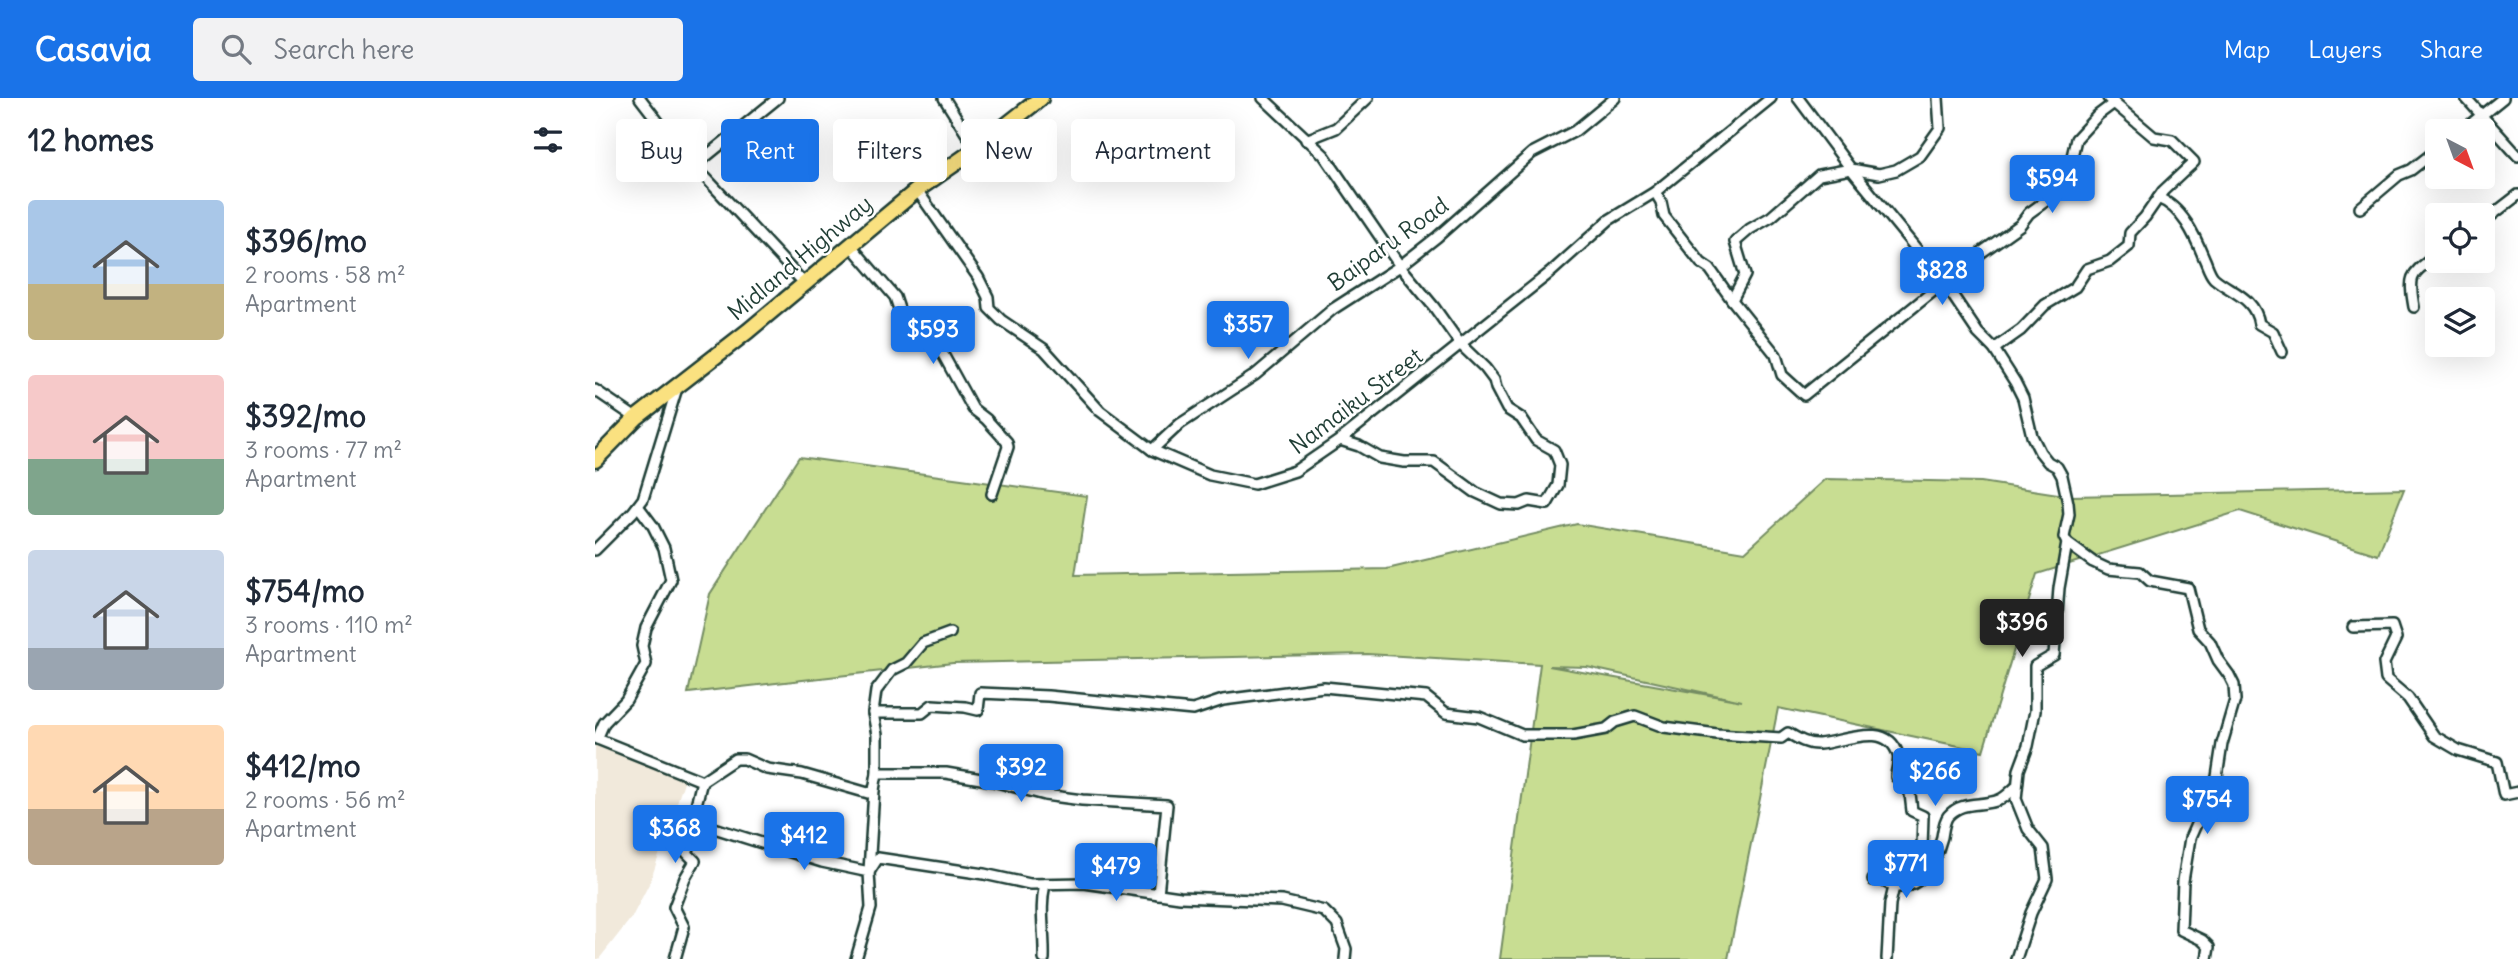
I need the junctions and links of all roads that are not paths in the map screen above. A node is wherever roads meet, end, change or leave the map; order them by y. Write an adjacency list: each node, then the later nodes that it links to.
1 (640, 98): 15 (street)
2 (778, 98): 20 (street)
3 (944, 98): 18 (street)
4 (1041, 98): 16 (main road, Midland Highway)
5 (1263, 98): 19 (street)
6 (1369, 98): 19 (street)
7 (1615, 98): 34 (street, Baiparu Road)
8 (1771, 98): 27 (street, Namaiku Street)
9 (1798, 98): 24 (street)
10 (1938, 98): 24 (street)
11 (2466, 98): 14 (street)
12 (2503, 98): 14 (street)
13 (2111, 100): 29 (street); 36 (street)
14 (2481, 116): 17 (street); 21 (street)
15 (656, 119)
16 (1014, 119)
17 (2477, 119)
18 (961, 125)
19 (1307, 140): 34 (street)
20 (707, 156)
21 (2518, 156)
22 (961, 159): 26 (main road, Midland Highway)
23 (2425, 159): 30 (street)
24 (1851, 169): 36 (street); 37 (street)
25 (707, 182): 35 (street)
26 (917, 190): 32 (main road, Midland Highway); 46 (street, Namaiku Street)
27 (1655, 192): 37 (street); 39 (street, Namaiku Street)
28 (2518, 195): 31 (street)
29 (2158, 198): 40 (street); 41 (street)
30 (2360, 208)
31 (2495, 213)
32 (852, 247): 35 (main road, Midland Highway); 48 (street)
33 (2425, 265): 38 (street)
34 (1400, 266): 39 (street); 46 (street, Baiparu Road)
35 (805, 284): 42 (main road, Midland Highway)
36 (1945, 284): 37 (street); 40 (street)
37 (1732, 300)
38 (2414, 307)
39 (1461, 345): 45 (street, Namaiku Street); 45 (street)
40 (1994, 349): 50 (street)
41 (2282, 352)
42 (677, 388): 44 (main road, Midland Highway); 49 (street)
43 (595, 390): 44 (street)
44 (636, 418): 47 (main road, Midland Highway)
45 (1340, 440): 46 (street, Namaiku Street)
46 (1152, 450)
47 (595, 460)
48 (992, 494)
49 (638, 506): 51 (street); 55 (street)
50 (2067, 542): 58 (street); 74 (street)
51 (595, 550)
52 (2353, 627): 60 (street)
53 (950, 633): 54 (street)
54 (873, 713): 56 (street); 62 (street)
55 (596, 738): 57 (street)
56 (877, 773): 59 (street); 67 (street)
57 (702, 781): 59 (street); 61 (street)
58 (2016, 787): 62 (street); 73 (street)
59 (874, 790): 63 (street)
60 (2518, 792)
61 (692, 821): 63 (street); 68 (street)
62 (1937, 850): 66 (street)
63 (869, 872): 65 (street); 69 (street)
64 (1873, 880): 66 (street)
65 (1045, 884): 67 (street); 70 (street)
66 (1894, 887): 72 (street)
67 (1158, 894): 71 (street)
68 (675, 959)
69 (856, 959)
70 (1044, 959)
71 (1345, 959)
72 (1887, 959)
73 (2016, 959)
74 (2207, 959)

